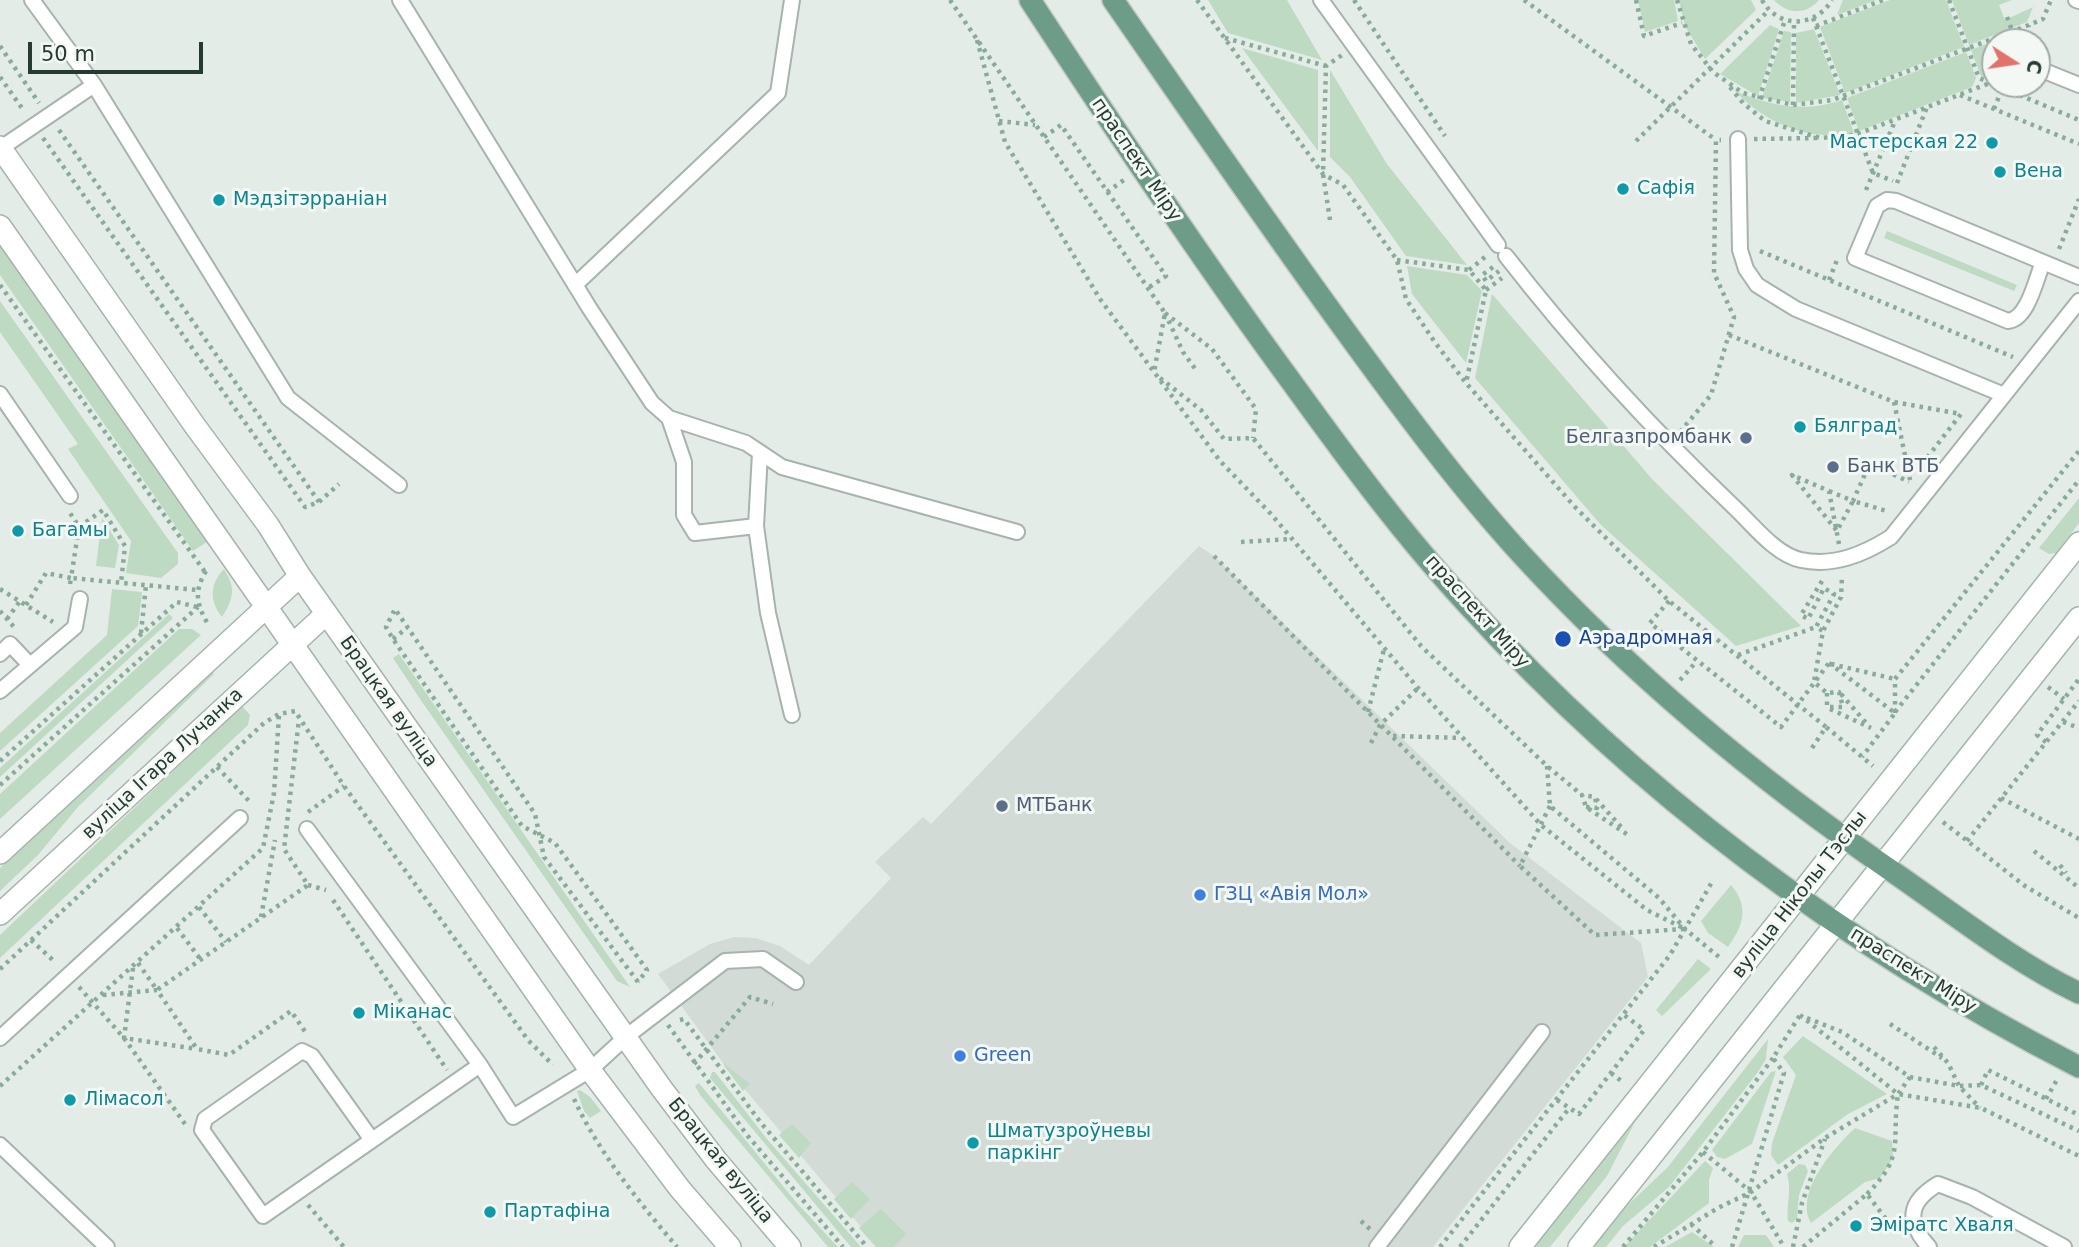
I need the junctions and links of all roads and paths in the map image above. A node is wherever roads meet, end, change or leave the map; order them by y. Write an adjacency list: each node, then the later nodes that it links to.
1 (32, 0): 39 (lane)
2 (400, 0): 79 (lane)
3 (792, 0): 79 (lane)
4 (950, 0): 30 (path)
5 (1030, 0): 207 (main road, праспект Міру)
6 (1114, 0): 193 (main road)
7 (1321, 0): 73 (lane)
8 (1354, 0): 62 (path)
9 (1524, 0): 49 (path)
10 (1636, 0): 23 (path)
11 (1676, 0): 23 (path)
12 (1762, 0): 18 (path)
13 (1832, 0): 20 (path)
14 (1883, 0): 25 (path)
15 (1949, 0): 33 (path)
16 (2050, 0): 24 (path)
17 (1200, 2): 29 (path)
18 (1769, 10): 21 (path); 34 (path)
19 (2007, 17): 26 (path)
20 (1813, 18): 22 (path); 25 (path)
21 (1785, 20): 22 (path); 47 (path)
22 (1794, 22): 48 (path)
23 (1682, 23): 34 (path)
24 (2029, 24): 27 (path); 28 (path)
25 (1816, 26): 44 (path)
26 (2011, 28)
27 (2019, 28)
28 (2027, 28)
29 (1224, 37): 65 (path); 65 (path)
30 (977, 40): 54 (path); 55 (path)
31 (1981, 43): 33 (path)
32 (0, 46): 52 (path)
33 (1968, 48): 37 (path); 44 (path)
34 (1710, 69): 38 (path); 49 (path)
35 (2051, 74): 40 (lane)
36 (0, 77): 56 (path)
37 (1979, 78): 42 (path)
38 (1727, 84): 47 (path); 57 (path)
39 (94, 85): 52 (lane); 99 (lane)
40 (2079, 85)
41 (1981, 86): 42 (path)
42 (1974, 89): 43 (path)
43 (1959, 95): 50 (path); 51 (path)
44 (1843, 96): 48 (path); 57 (path)
45 (1998, 98): 51 (path)
46 (2030, 98): 53 (path)
47 (1759, 99): 48 (path)
48 (1793, 105)
49 (1672, 107): 60 (path); 61 (path)
50 (1927, 107): 57 (path); 66 (path)
51 (1994, 109): 63 (path)
52 (49, 116): 56 (lane); 105 (path)
53 (2079, 120)
54 (999, 121): 55 (path); 85 (path)
55 (1035, 125): 58 (path)
56 (34, 126): 64 (lane); 105 (path)
57 (1858, 134): 66 (path)
58 (1044, 137): 80 (path); 80 (path)
59 (1738, 139): 88 (lane)
60 (1716, 140)
61 (1636, 142)
62 (1450, 143)
63 (2079, 144)
64 (1, 147): 117 (street, Брацкая вуліца)
65 (1323, 174): 69 (path); 74 (path)
66 (1897, 183): 67 (path)
67 (1910, 188)
68 (2079, 199): 72 (path)
69 (1330, 220)
70 (0, 226): 126 (street)
71 (2047, 242): 72 (path)
72 (2059, 247): 75 (path)
73 (1499, 251): 76 (path); 115 (lane)
74 (1398, 260): 76 (path); 86 (path)
75 (2048, 264): 75 (lane); 77 (lane)
76 (1469, 270): 86 (path)
77 (2079, 277)
78 (0, 285): 116 (path)
79 (575, 285): 90 (lane)
80 (1147, 288): 82 (path)
81 (2079, 301): 88 (lane)
82 (1165, 313): 84 (path); 85 (path); 93 (path)
83 (1729, 335): 89 (path)
84 (1196, 370)
85 (1153, 373): 93 (path); 110 (path)
86 (1466, 383): 123 (path)
87 (0, 394): 102 (lane)
88 (2004, 395): 115 (lane)
89 (1894, 402): 96 (path); 96 (path)
90 (668, 418): 95 (lane); 106 (lane)
91 (1674, 419): 92 (path)
92 (1683, 429)
93 (1253, 438): 172 (path)
94 (2079, 451): 147 (path)
95 (760, 453): 106 (lane); 109 (lane)
96 (1910, 480): 101 (path); 103 (path)
97 (2079, 481): 157 (path)
98 (339, 484): 105 (path)
99 (399, 485)
100 (1829, 491): 103 (path); 108 (path); 108 (path)
101 (1902, 491)
102 (71, 496)
103 (1853, 500): 104 (path); 108 (path)
104 (1894, 501)
105 (319, 502)
106 (756, 526): 159 (lane)
107 (79, 527): 119 (path)
108 (1837, 531): 115 (path)
109 (1017, 532)
110 (1292, 539): 111 (path); 141 (path)
111 (1241, 542)
112 (2079, 543): 193 (street, вуліца Ніколы Тэслы)
113 (1214, 556): 156 (path)
114 (214, 562): 116 (path)
115 (1842, 562): 133 (path); 137 (path)
116 (205, 572): 125 (path)
117 (300, 576): 126 (street); 128 (street, Брацкая вуліца)
118 (71, 578): 124 (path)
119 (121, 583)
120 (146, 585): 138 (path)
121 (80, 599): 145 (lane)
122 (20, 601): 132 (path)
123 (1669, 601): 143 (path); 154 (path)
124 (25, 605)
125 (198, 607): 131 (path); 138 (path); 175 (path)
126 (264, 607): 140 (street); 199 (street)
127 (0, 611): 132 (path)
128 (326, 614): 140 (street, вуліца Ігара Лучанка); 234 (street, Брацкая вуліца)
129 (2079, 618): 200 (street)
130 (57, 624): 136 (path)
131 (208, 624)
132 (4, 625): 135 (path); 142 (lane)
133 (1816, 627): 137 (path); 143 (path)
134 (407, 628): 139 (path); 139 (path); 191 (path)
135 (16, 629)
136 (50, 631)
137 (1823, 631): 148 (path)
138 (141, 635): 171 (path)
139 (393, 639): 191 (path)
140 (293, 645): 209 (street, вуліца Ігара Лучанка); 247 (street)
141 (1384, 648): 149 (path); 156 (path)
142 (5, 649): 145 (lane)
143 (1737, 655): 154 (path)
144 (1829, 663): 147 (path); 148 (path); 157 (path)
145 (29, 664): 150 (lane)
146 (2079, 679): 167 (path)
147 (1895, 680): 157 (path)
148 (1814, 682): 152 (path); 154 (path)
149 (1418, 688): 162 (path); 166 (path)
150 (0, 691)
151 (1839, 692): 152 (path); 155 (path); 155 (path)
152 (1827, 693): 155 (path)
153 (2079, 701): 161 (path)
154 (1799, 704): 163 (path)
155 (1827, 707)
156 (1368, 713): 162 (path)
157 (1895, 713): 170 (path)
158 (279, 714): 160 (path); 174 (path); 187 (path)
159 (792, 715)
160 (299, 718): 176 (path); 190 (path)
161 (2063, 722): 164 (path); 167 (path)
162 (1380, 724): 165 (path); 168 (path)
163 (1826, 727): 169 (path); 170 (path)
164 (2079, 728)
165 (1392, 736): 166 (path); 201 (path)
166 (1462, 738): 189 (path)
167 (2046, 742): 179 (path)
168 (1371, 743)
169 (1812, 748)
170 (1862, 757): 173 (path)
171 (0, 761)
172 (1547, 766): 177 (path); 181 (path)
173 (1873, 766)
174 (217, 767): 180 (path); 215 (path)
175 (0, 785)
176 (344, 786): 184 (path); 245 (path)
177 (1582, 794): 178 (path); 182 (path)
178 (1595, 797): 182 (path); 182 (path)
179 (2001, 798): 194 (path); 196 (path)
180 (251, 803)
181 (1550, 806): 189 (path); 214 (path)
182 (1586, 807)
183 (260, 813): 187 (path)
184 (306, 814)
185 (240, 818): 222 (lane)
186 (1940, 819): 196 (path)
187 (268, 822): 192 (path)
188 (302, 825): 190 (path); 244 (lane)
189 (1541, 825): 201 (path); 214 (path)
190 (287, 827): 197 (path)
191 (538, 834): 191 (path)
192 (265, 837): 195 (path); 208 (path)
193 (1845, 839): 200 (main road); 207 (street, вуліца Ніколы Тэслы)
194 (2079, 839)
195 (275, 840): 197 (path); 210 (path)
196 (1967, 841): 211 (path)
197 (285, 843): 205 (path)
198 (2034, 851): 203 (path)
199 (0, 853)
200 (1883, 865): 212 (street); 226 (main road)
201 (1520, 866): 214 (path)
202 (2060, 866): 203 (path)
203 (2070, 880): 206 (path)
204 (1712, 881): 214 (path)
205 (308, 885): 210 (path); 249 (path)
206 (2079, 888)
207 (1799, 897): 212 (main road, праспект Міру); 281 (street, вуліца Ніколы Тэслы)
208 (199, 907): 213 (path); 216 (path)
209 (0, 914)
210 (261, 917): 216 (path)
211 (2079, 918)
212 (1836, 923): 246 (main road, праспект Міру); 282 (street)
213 (177, 928): 218 (path); 219 (path)
214 (1685, 929): 217 (path); 230 (path)
215 (31, 940): 221 (path); 222 (path)
216 (226, 942): 218 (path)
217 (1719, 957)
218 (201, 960): 224 (path)
219 (138, 963): 220 (path); 224 (path)
220 (132, 968): 225 (path); 227 (path)
221 (0, 969)
222 (69, 976): 228 (path); 235 (lane)
223 (796, 982): 234 (lane)
224 (157, 990): 225 (path); 239 (path)
225 (129, 993): 227 (path); 236 (path)
226 (2079, 993)
227 (103, 995): 228 (path)
228 (94, 1004): 236 (path); 251 (path)
229 (773, 1004): 240 (path)
230 (1624, 1015): 255 (path); 256 (path)
231 (1800, 1015): 241 (path); 248 (path); 254 (path)
232 (1890, 1024): 242 (path)
233 (1542, 1032): 278 (lane)
234 (627, 1036): 247 (lane); 275 (street, Брацкая вуліца)
235 (0, 1038)
236 (124, 1038): 239 (path); 259 (path)
237 (312, 1042): 239 (path)
238 (1934, 1047): 242 (path)
239 (197, 1049)
240 (707, 1052): 243 (path); 243 (path); 277 (path)
241 (1773, 1058): 264 (path); 266 (path)
242 (1948, 1063): 252 (path)
243 (694, 1064): 276 (path)
244 (480, 1065): 247 (lane); 262 (lane)
245 (553, 1065)
246 (2079, 1067)
247 (590, 1070): 274 (street)
248 (1910, 1077): 252 (path); 254 (path)
249 (438, 1079)
250 (1981, 1085): 252 (path); 258 (path); 260 (path)
251 (0, 1086)
252 (1959, 1086): 257 (path)
253 (570, 1092): 273 (path)
254 (1898, 1094): 257 (path); 261 (path); 268 (path)
255 (1557, 1100): 256 (path); 279 (path)
256 (1570, 1107): 280 (path)
257 (1981, 1108): 265 (path)
258 (2079, 1115)
259 (187, 1127)
260 (2079, 1130)
261 (1825, 1138): 266 (path); 288 (path)
262 (372, 1140): 267 (lane); 267 (lane)
263 (0, 1145): 271 (lane)
264 (1703, 1152): 266 (path); 283 (path)
265 (2079, 1156)
266 (1751, 1192): 269 (path); 286 (path); 287 (path)
267 (297, 1193): 272 (path)
268 (1867, 1194): 270 (path); 289 (path)
269 (1691, 1224): 284 (path); 285 (path)
270 (1899, 1237)
271 (107, 1247)
272 (344, 1247)
273 (677, 1247)
274 (730, 1247)
275 (790, 1247)
276 (843, 1247)
277 (867, 1247)
278 (1377, 1247)
279 (1440, 1247)
280 (1460, 1247)
281 (1520, 1247)
282 (1579, 1247)
283 (1623, 1247)
284 (1654, 1247)
285 (1716, 1247)
286 (1732, 1247)
287 (1784, 1247)
288 (1793, 1247)
289 (1803, 1247)
290 (1929, 1247): 291 (lane)
291 (2064, 1247)

